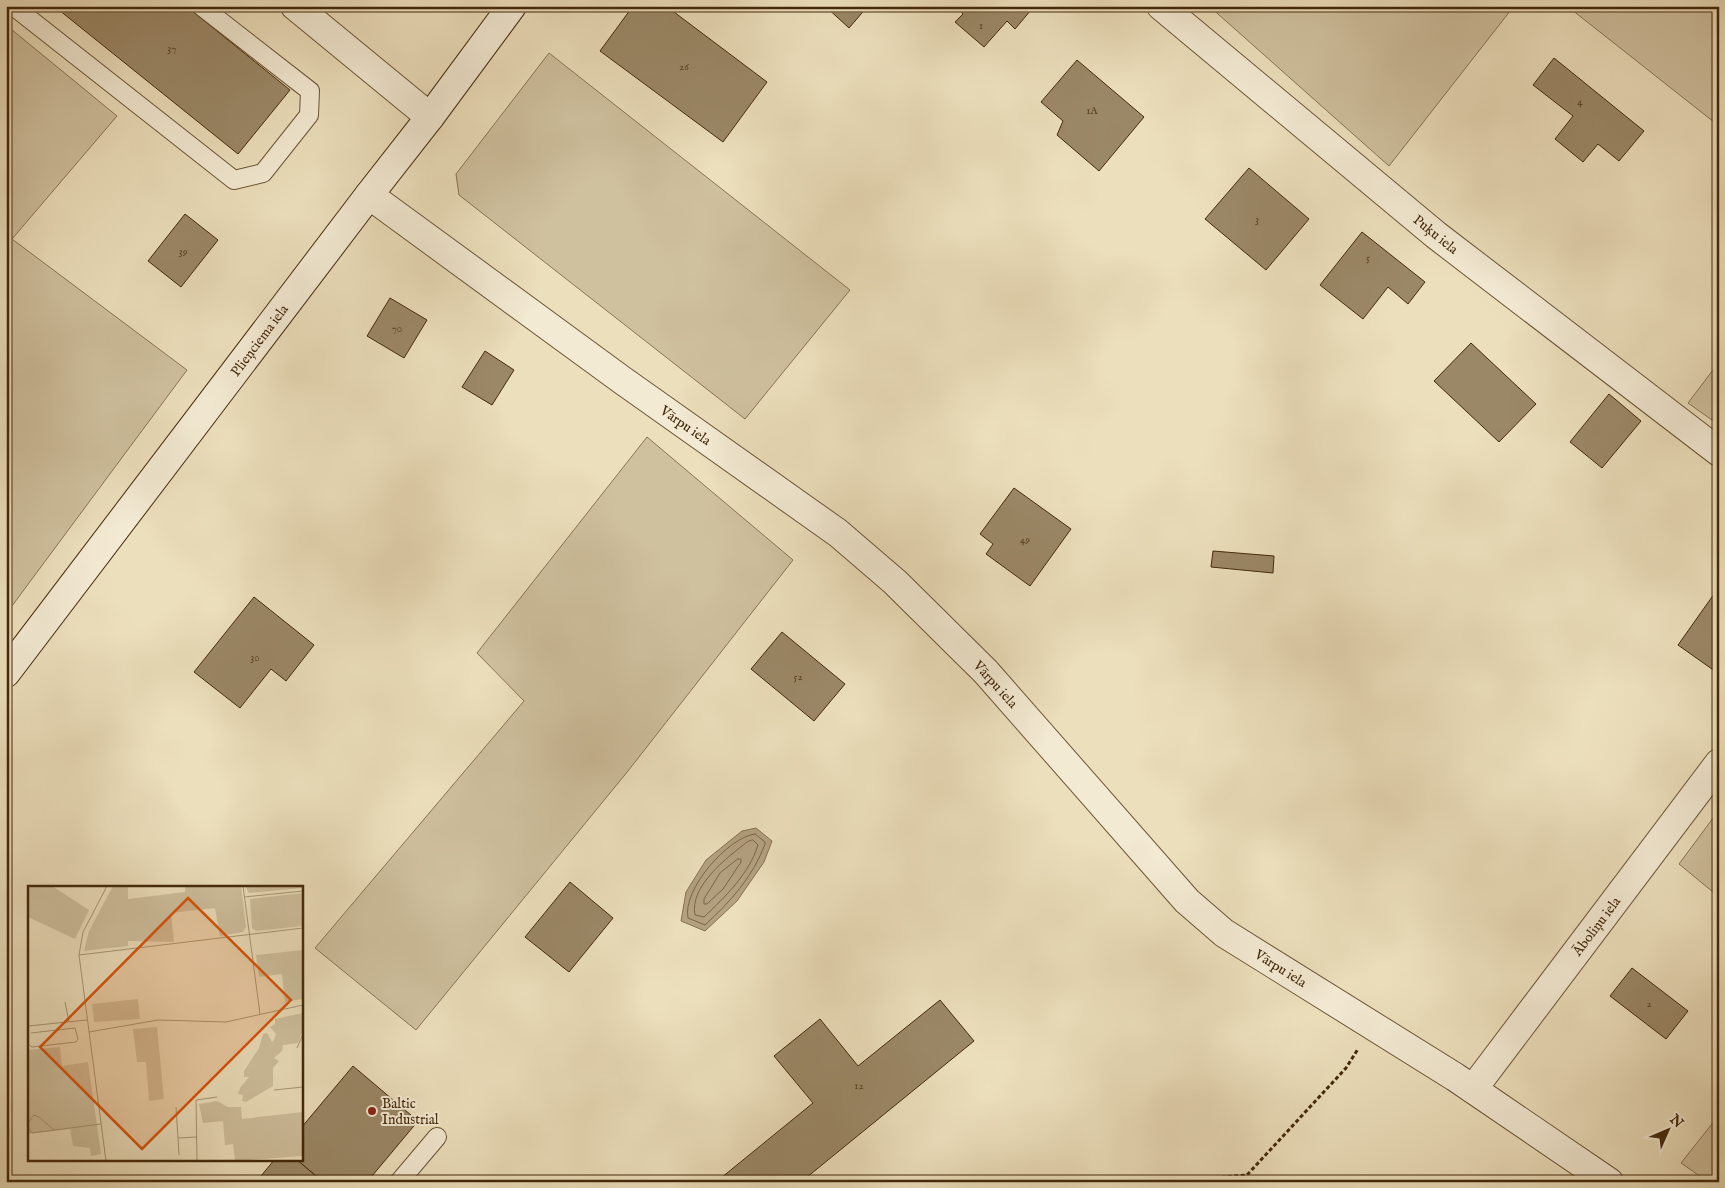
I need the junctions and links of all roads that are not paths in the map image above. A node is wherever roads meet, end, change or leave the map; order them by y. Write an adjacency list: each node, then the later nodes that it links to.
1 (13, 6): 2 (lane)
2 (201, 6)
3 (512, 6): 6 (street, Plieņciema iela)
4 (1161, 6): 8 (street, Puķu iela)
5 (308, 10): 6 (street)
6 (430, 117): 7 (street, Plieņciema iela)
7 (369, 195): 9 (street, Plieņciema iela); 11 (street, Vārpu iela)
8 (1719, 452)
9 (6, 673)
10 (1719, 763): 11 (street, Āboliņu iela)
11 (1473, 1089): 14 (street, Vārpu iela)
12 (437, 1138): 13 (lane)
13 (399, 1182)
14 (1609, 1182)

